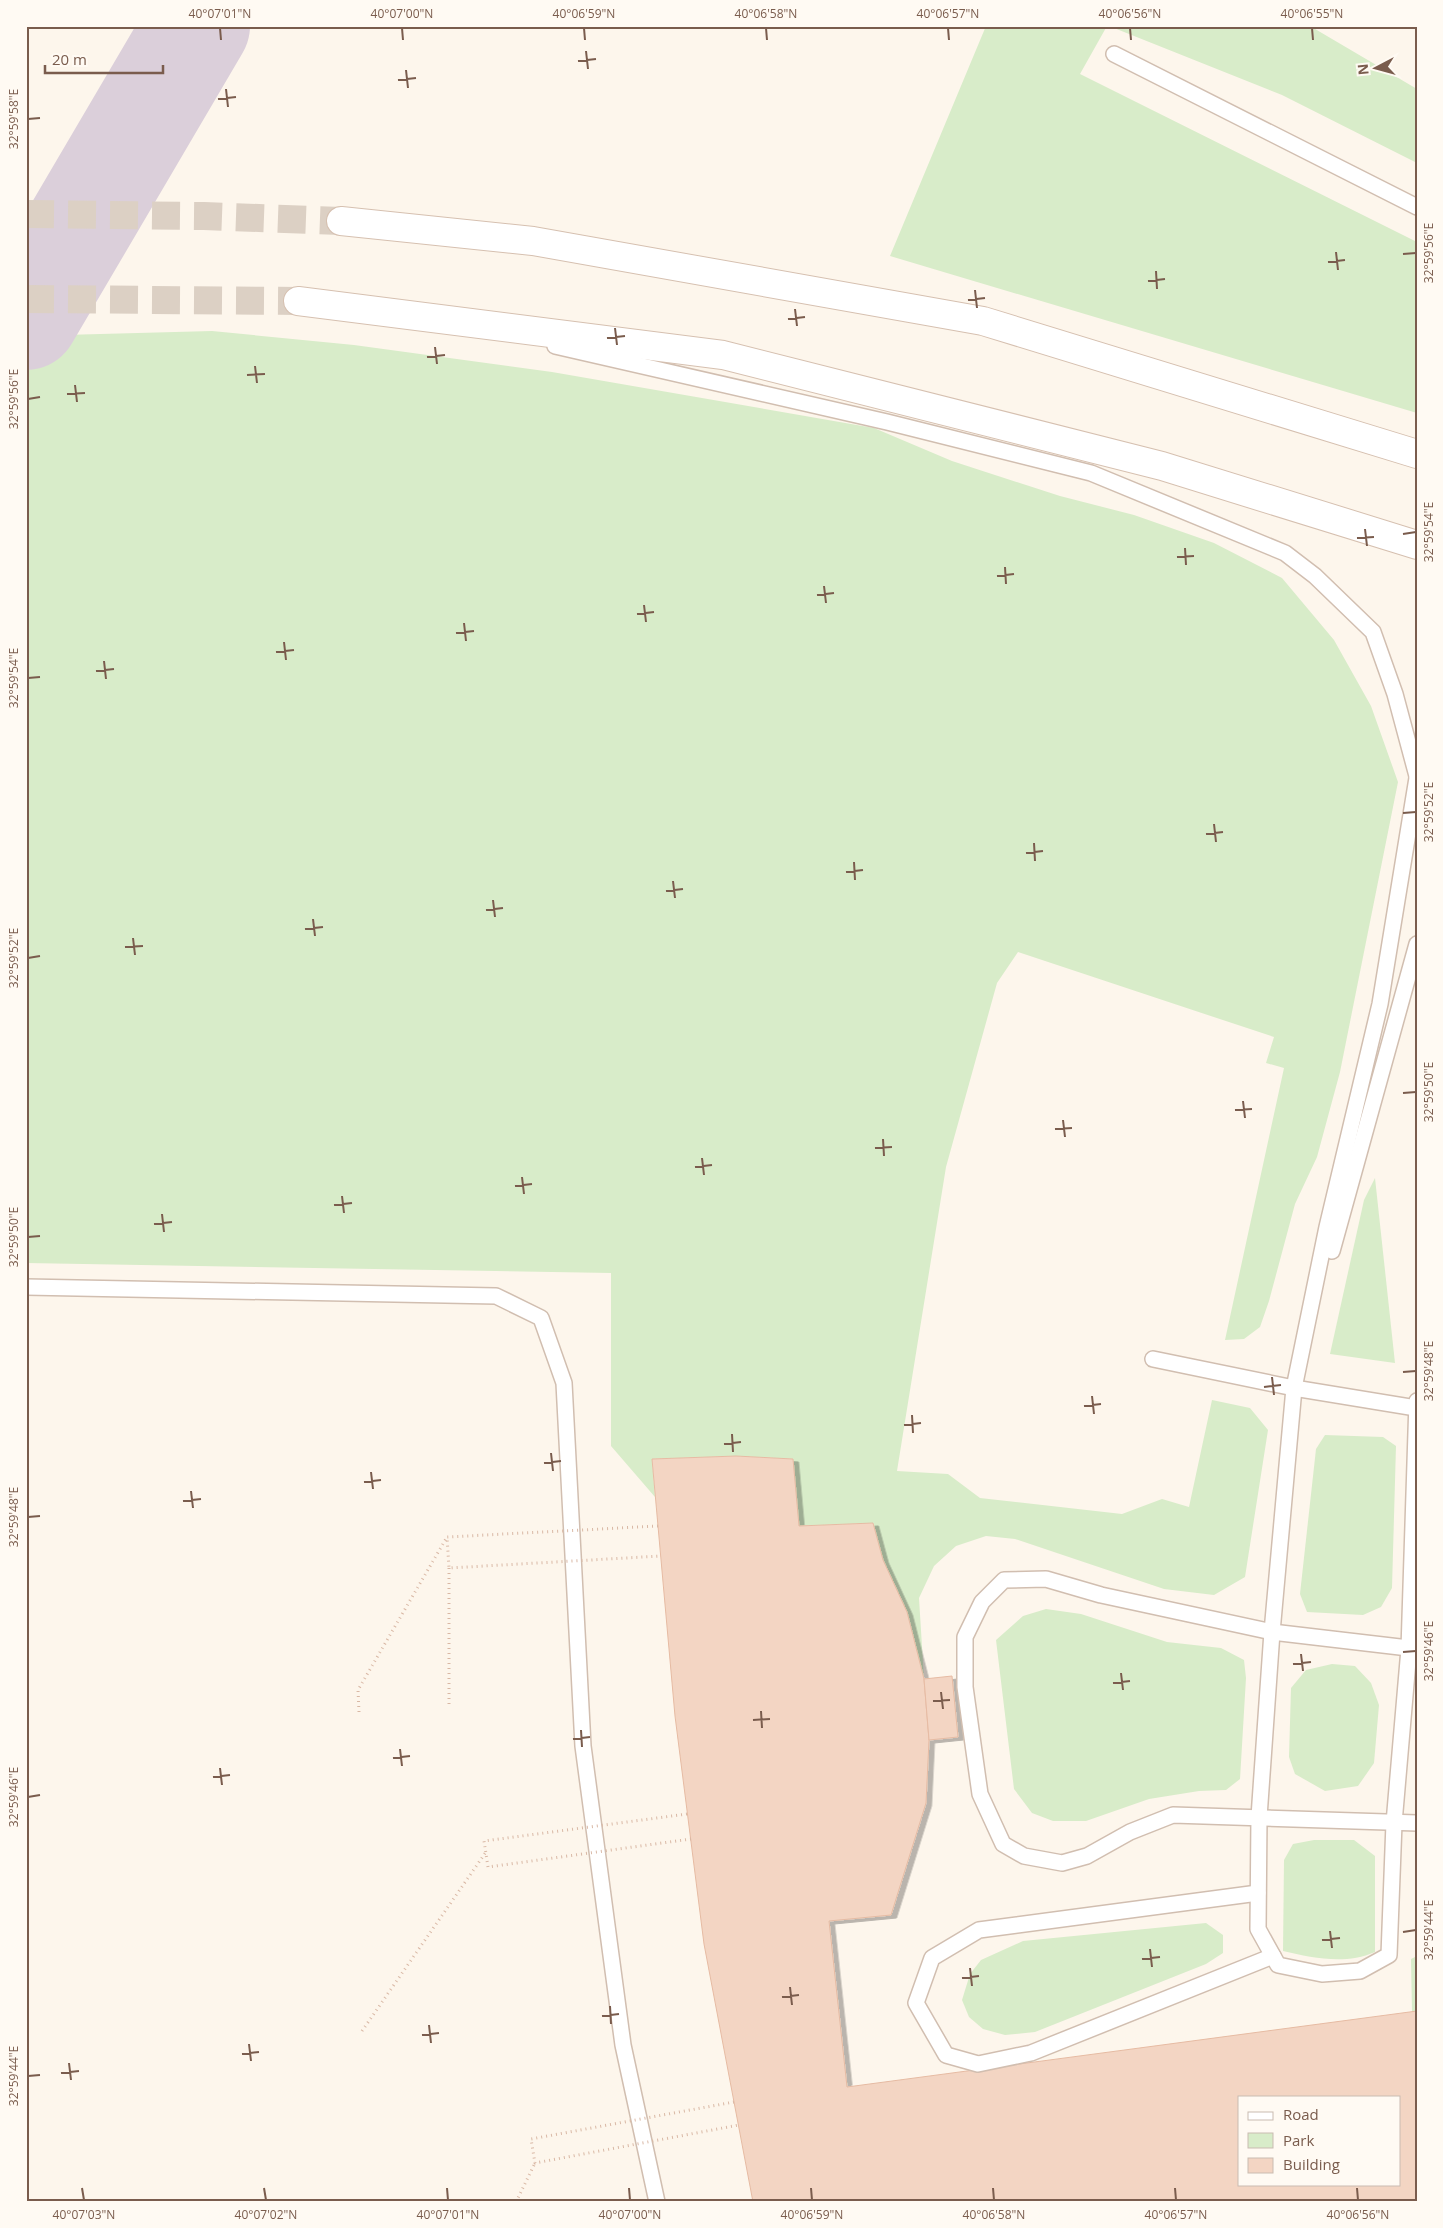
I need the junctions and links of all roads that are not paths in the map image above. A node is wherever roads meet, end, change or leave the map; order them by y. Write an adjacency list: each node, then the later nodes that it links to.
1 (1114, 54): 2 (lane)
2 (1417, 208)
3 (341, 221): 6 (street)
4 (298, 301): 5 (street)
5 (420, 314): 7 (street); 8 (lane)
6 (1417, 454)
7 (1417, 545)
8 (1417, 777): 12 (lane)
9 (1417, 944): 12 (lane)
10 (26, 1288): 22 (lane)
11 (1153, 1359): 12 (lane)
12 (1294, 1388): 14 (lane); 15 (lane)
13 (1417, 1401): 14 (lane)
14 (1416, 1408): 16 (lane)
15 (1272, 1632): 16 (lane); 17 (lane); 17 (lane)
16 (1413, 1649): 18 (lane)
17 (1259, 1817): 18 (lane); 20 (lane)
18 (1394, 1823): 19 (lane); 21 (lane)
19 (1417, 1823)
20 (1258, 1893): 21 (lane); 21 (lane)
21 (1273, 1956)
22 (657, 2202)

